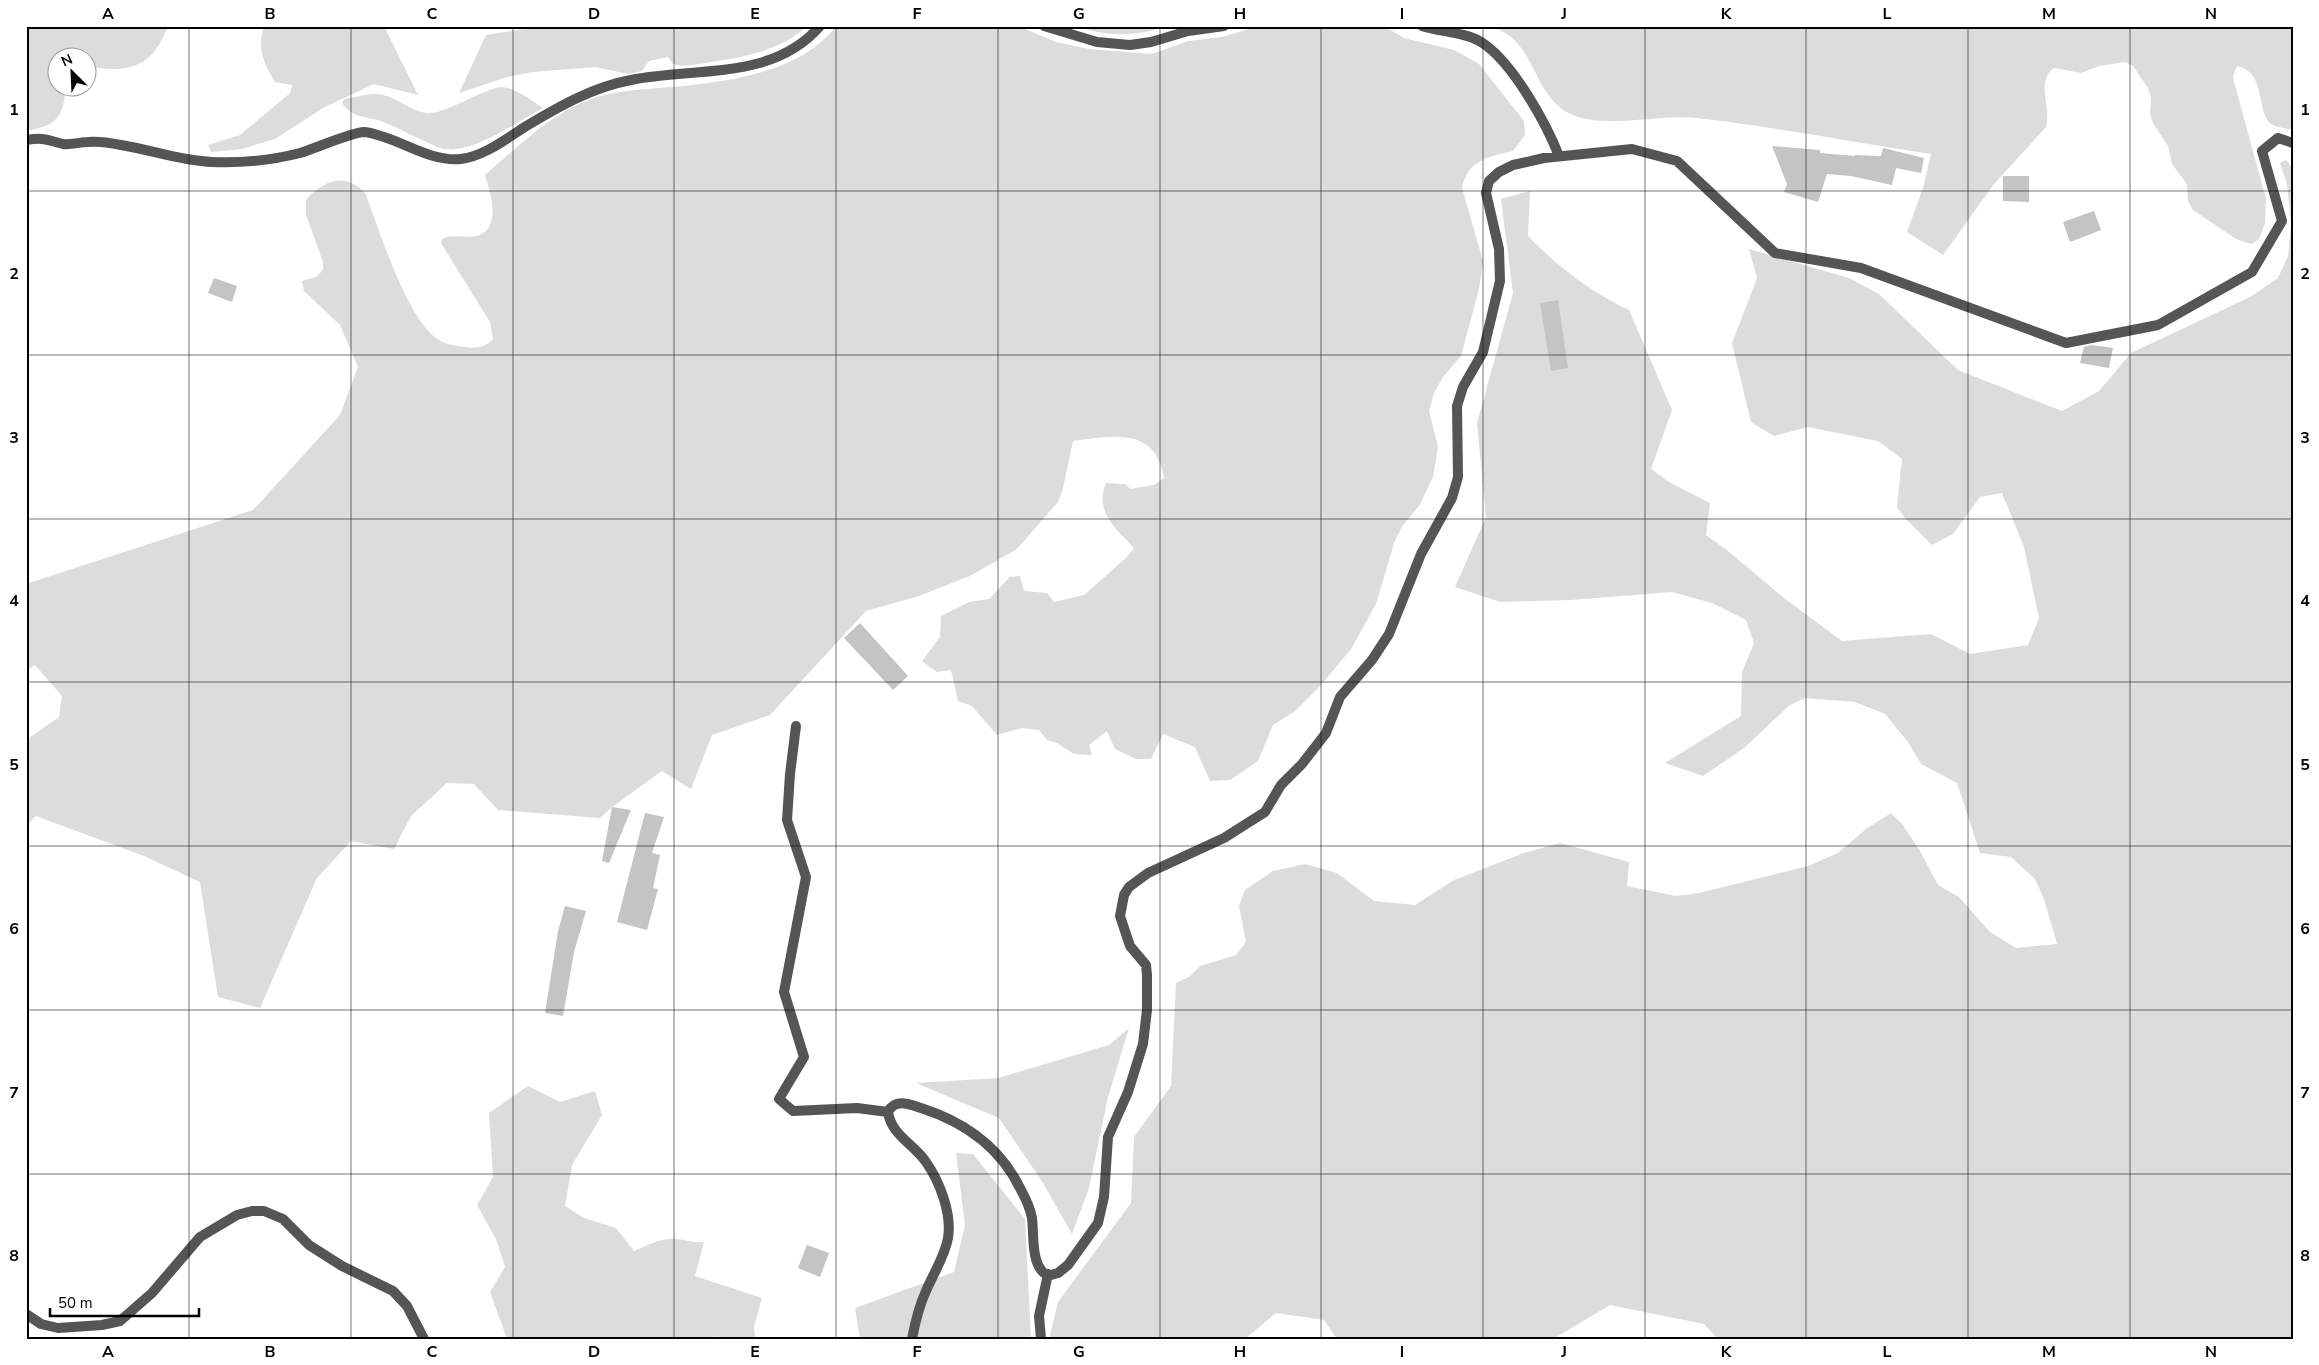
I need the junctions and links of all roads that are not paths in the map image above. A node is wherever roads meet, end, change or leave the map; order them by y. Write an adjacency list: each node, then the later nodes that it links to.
1 (820, 26): 5 (street)
2 (1044, 26): 3 (street)
3 (1224, 26)
4 (1422, 26): 7 (street)
5 (26, 140)
6 (2293, 143): 7 (street)
7 (1559, 156): 10 (street)
8 (796, 726): 9 (street)
9 (888, 1112): 10 (street); 13 (street)
10 (1048, 1274): 14 (street)
11 (26, 1314): 12 (street)
12 (424, 1339)
13 (912, 1339)
14 (1041, 1339)

